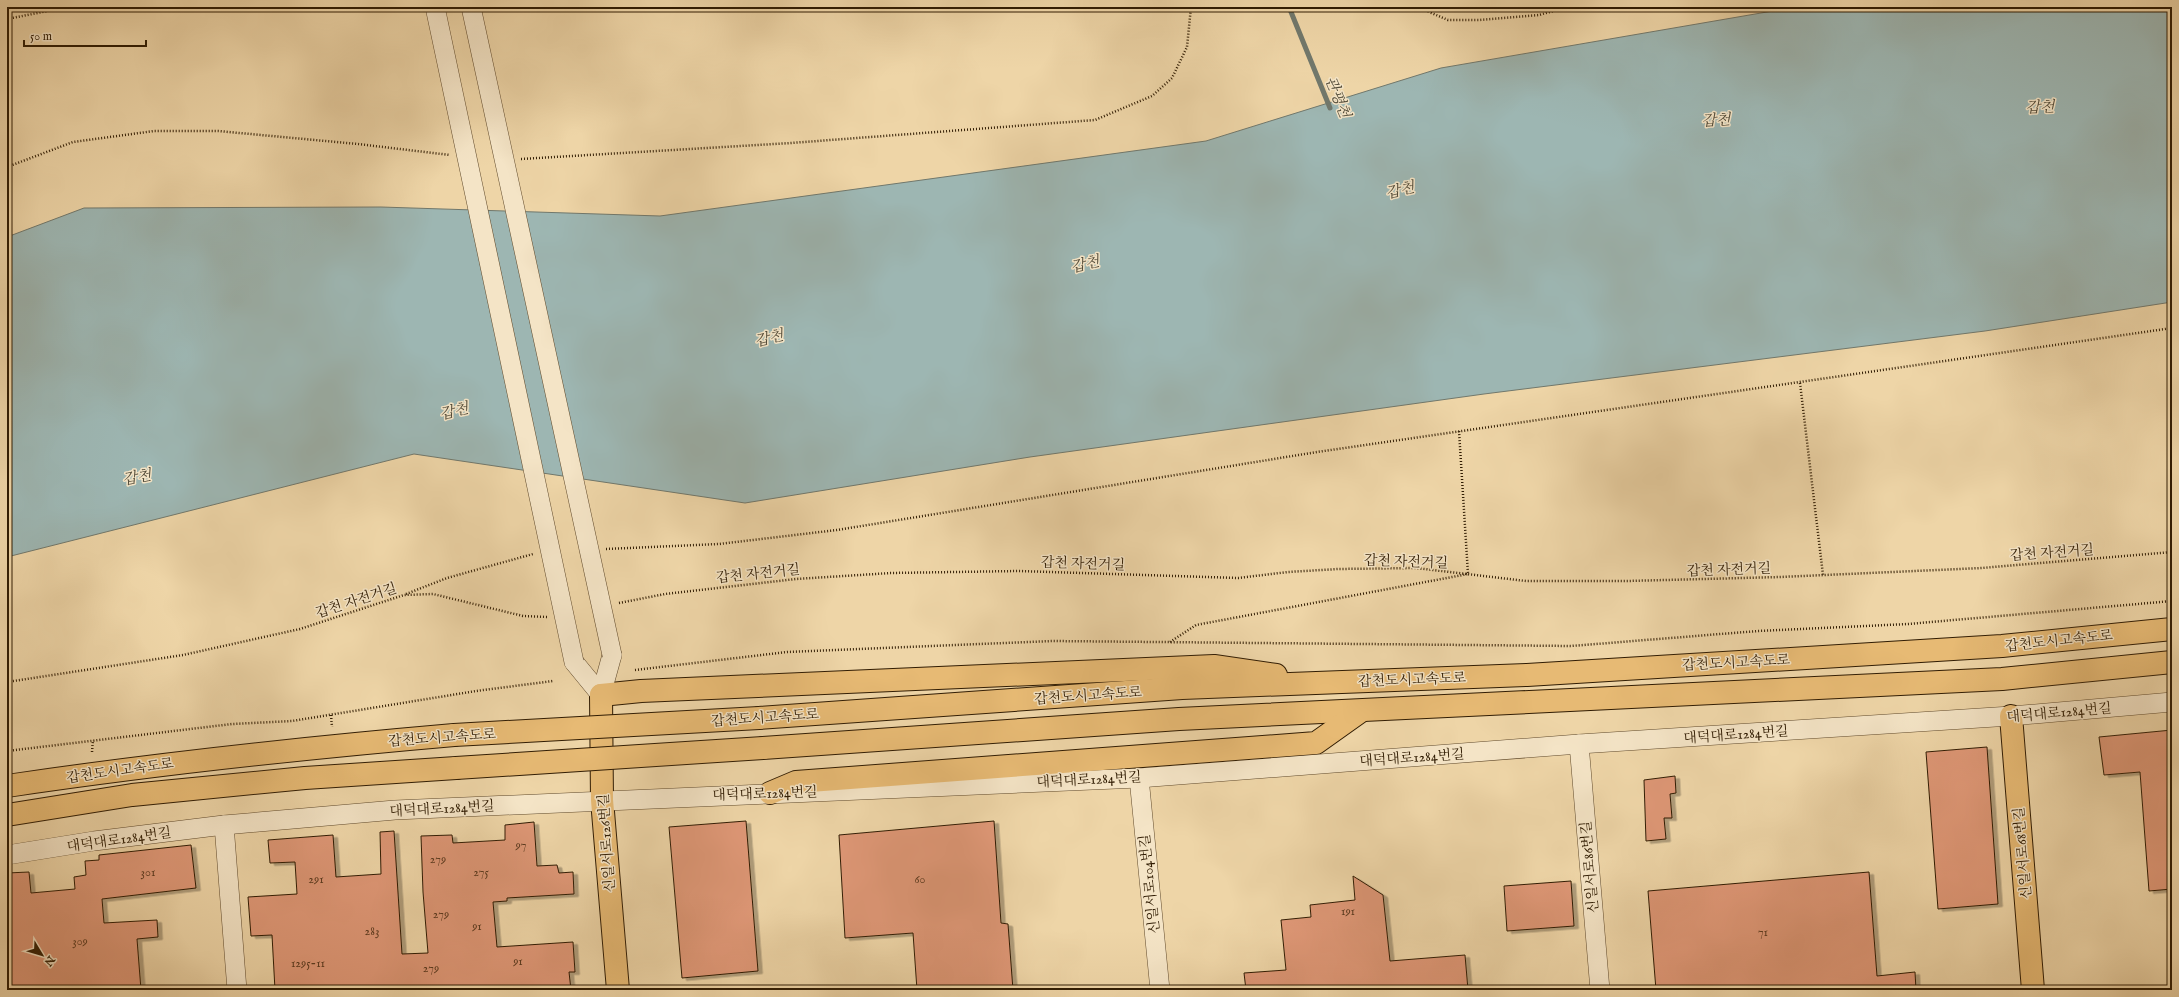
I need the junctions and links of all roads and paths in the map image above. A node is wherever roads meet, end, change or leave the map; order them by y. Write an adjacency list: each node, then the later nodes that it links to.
1 (68, 7): 7 (path)
2 (435, 7): 30 (street, bridge)
3 (471, 7): 30 (street, bridge)
4 (1191, 7): 9 (path)
5 (1424, 7): 6 (path)
6 (1568, 7)
7 (7, 19)
8 (456, 156): 10 (path)
9 (515, 159)
10 (7, 167)
11 (2172, 328): 12 (path)
12 (1800, 383): 13 (path); 18 (path)
13 (1459, 431): 14 (path); 17 (path)
14 (603, 549)
15 (2172, 552): 18 (path, 갑천 자전거길)
16 (539, 553): 19 (path)
17 (1468, 574): 18 (path, 갑천 자전거길); 21 (path, 갑천 자전거길); 24 (path)
18 (1823, 575)
19 (404, 595): 22 (path, 갑천 자전거길); 28 (path, 갑천 자전거길)
20 (2172, 601): 24 (path)
21 (616, 603)
22 (548, 617)
23 (2172, 629): 29 (main road, 갑천도시고속도로)
24 (1170, 642): 26 (path)
25 (2172, 662): 32 (main road, 갑천도시고속도로)
26 (635, 670)
27 (553, 681): 33 (path)
28 (7, 682)
29 (1333, 682): 30 (main road); 41 (main road, 갑천도시고속도로, bridge)
30 (601, 695): 43 (main road, 신일서로126번길)
31 (2172, 702): 34 (street, 대덕대로1284번길)
32 (1361, 711): 42 (main road); 44 (main road, 갑천도시고속도로, bridge)
33 (331, 715): 35 (path); 36 (path)
34 (2011, 716): 37 (street, 대덕대로1284번길); 51 (main road, 신일서로68번길)
35 (332, 726)
36 (93, 740): 38 (path); 39 (path)
37 (1579, 744): 40 (street, 대덕대로1284번길); 50 (street, 신일서로86번길)
38 (7, 751)
39 (92, 752)
40 (1139, 778): 42 (street, 대덕대로1284번길); 49 (street, 신일서로104번길)
41 (7, 786)
42 (770, 793): 43 (street, 대덕대로1284번길)
43 (602, 800): 45 (street, 대덕대로1284번길); 48 (main road, 신일서로126번길)
44 (7, 815)
45 (224, 825): 46 (street, 대덕대로1284번길); 47 (street)
46 (7, 855)
47 (237, 990)
48 (618, 990)
49 (1160, 990)
50 (1600, 990)
51 (2033, 990)

